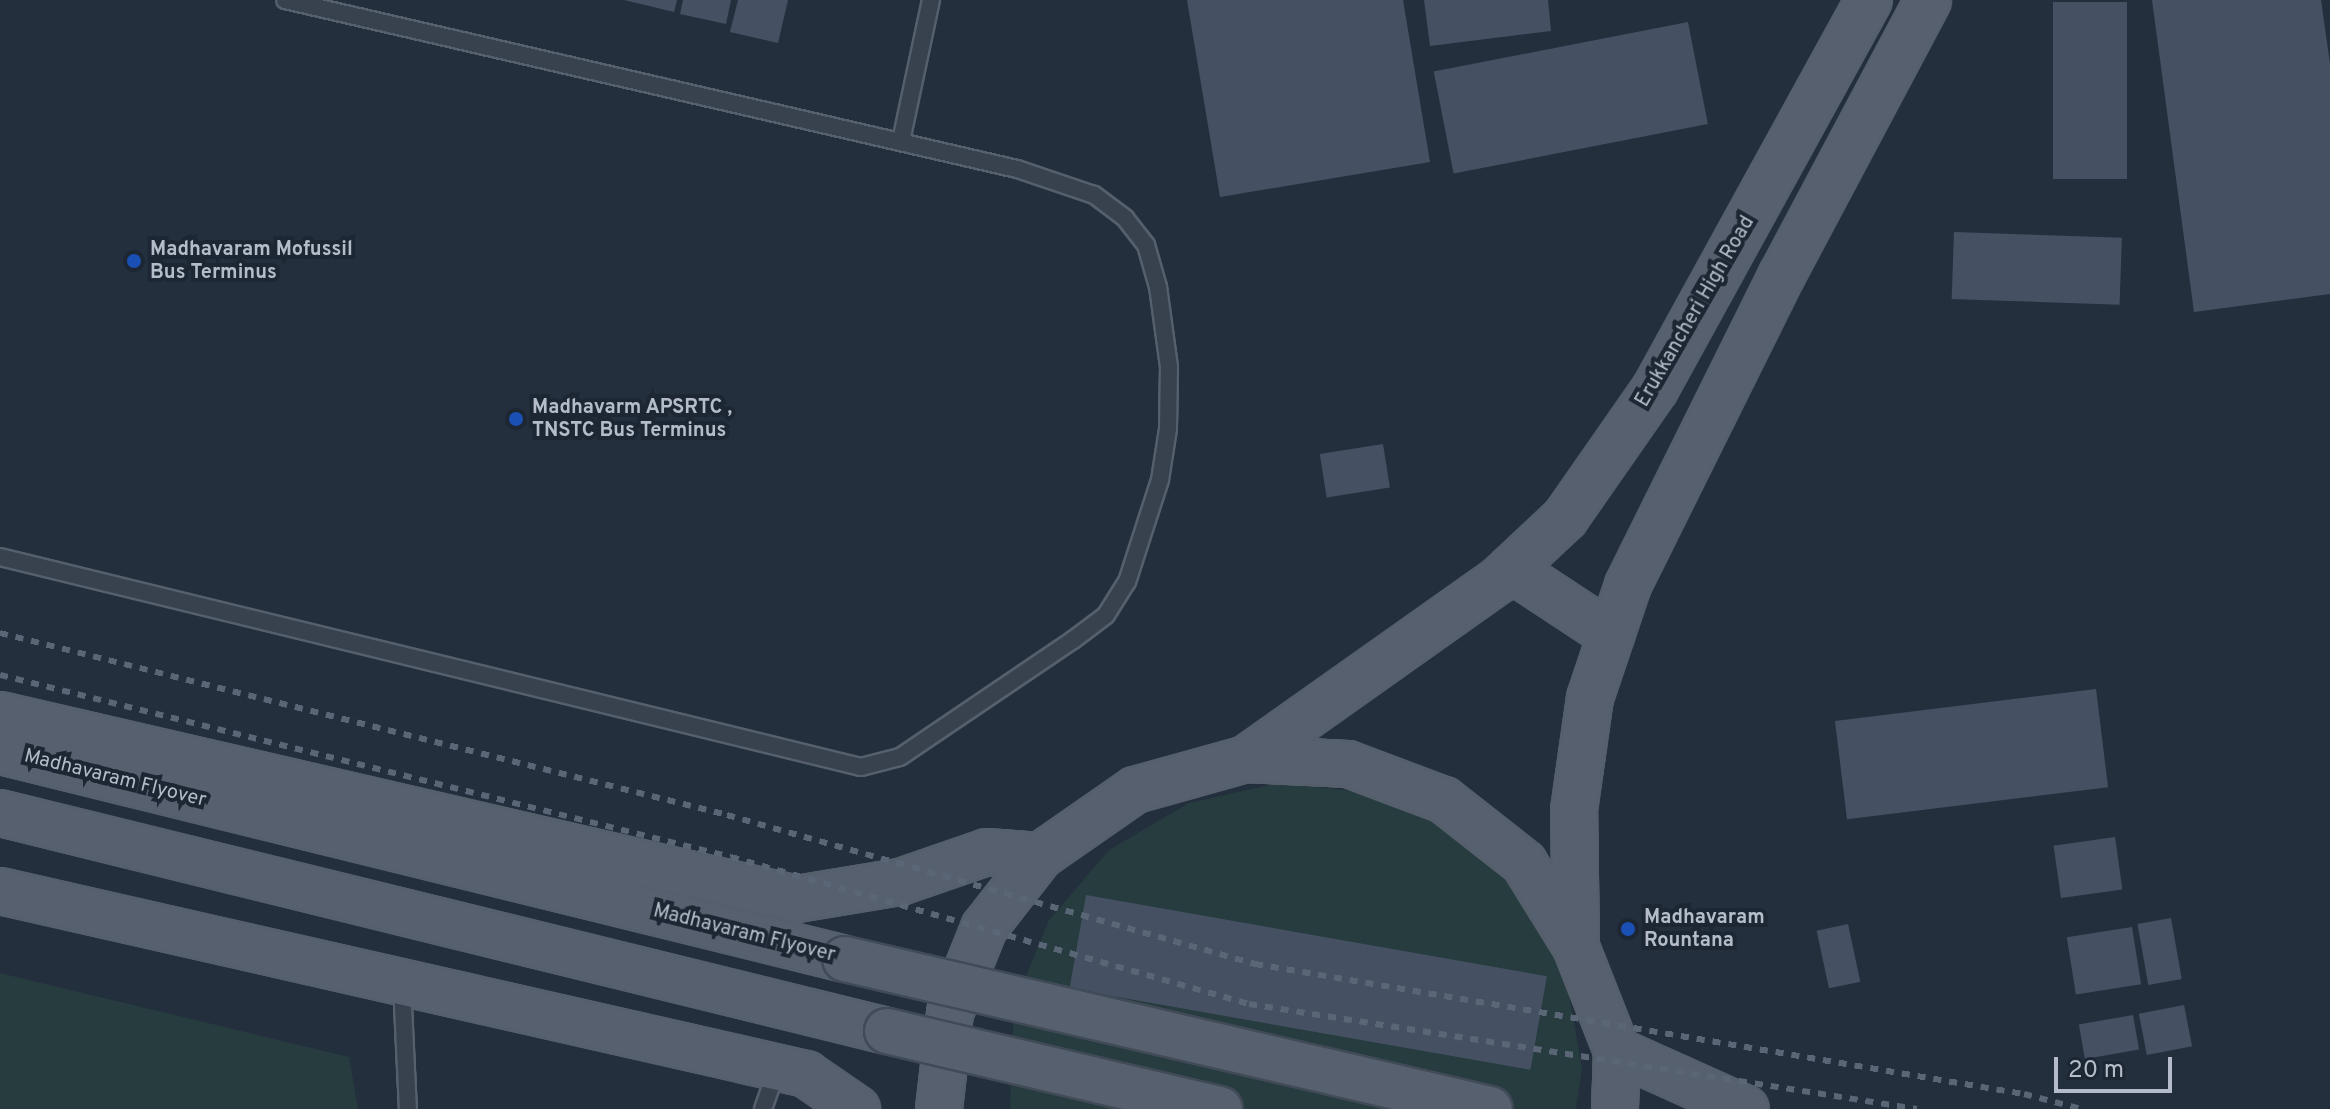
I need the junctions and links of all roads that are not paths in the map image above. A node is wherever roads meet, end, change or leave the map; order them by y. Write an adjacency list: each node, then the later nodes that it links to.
1 (285, 0): 5 (lane)
2 (931, 0): 5 (lane)
3 (1869, 0): 7 (main road, Erukkancheri High Road)
4 (1928, 0): 8 (main road)
5 (901, 141): 6 (lane)
6 (0, 557)
7 (1511, 569): 8 (main road); 11 (main road, Erukkancheri High Road)
8 (1611, 635): 15 (main road)
9 (0, 715): 13 (main road)
10 (0, 751): 24 (main road, Madhavaram Flyover, bridge)
11 (1246, 759): 13 (main road); 15 (main road)
12 (0, 813): 23 (main road, bridge)
13 (1040, 856): 22 (main road)
14 (0, 891): 16 (main road)
15 (1576, 947): 17 (main road)
16 (402, 983): 18 (main road); 19 (lane)
17 (1617, 1051): 25 (main road); 26 (main road)
18 (777, 1068): 20 (lane); 21 (main road)
19 (408, 1109)
20 (763, 1109)
21 (857, 1109)
22 (939, 1109)
23 (1220, 1109)
24 (1490, 1109)
25 (1615, 1109)
26 (1746, 1109)

